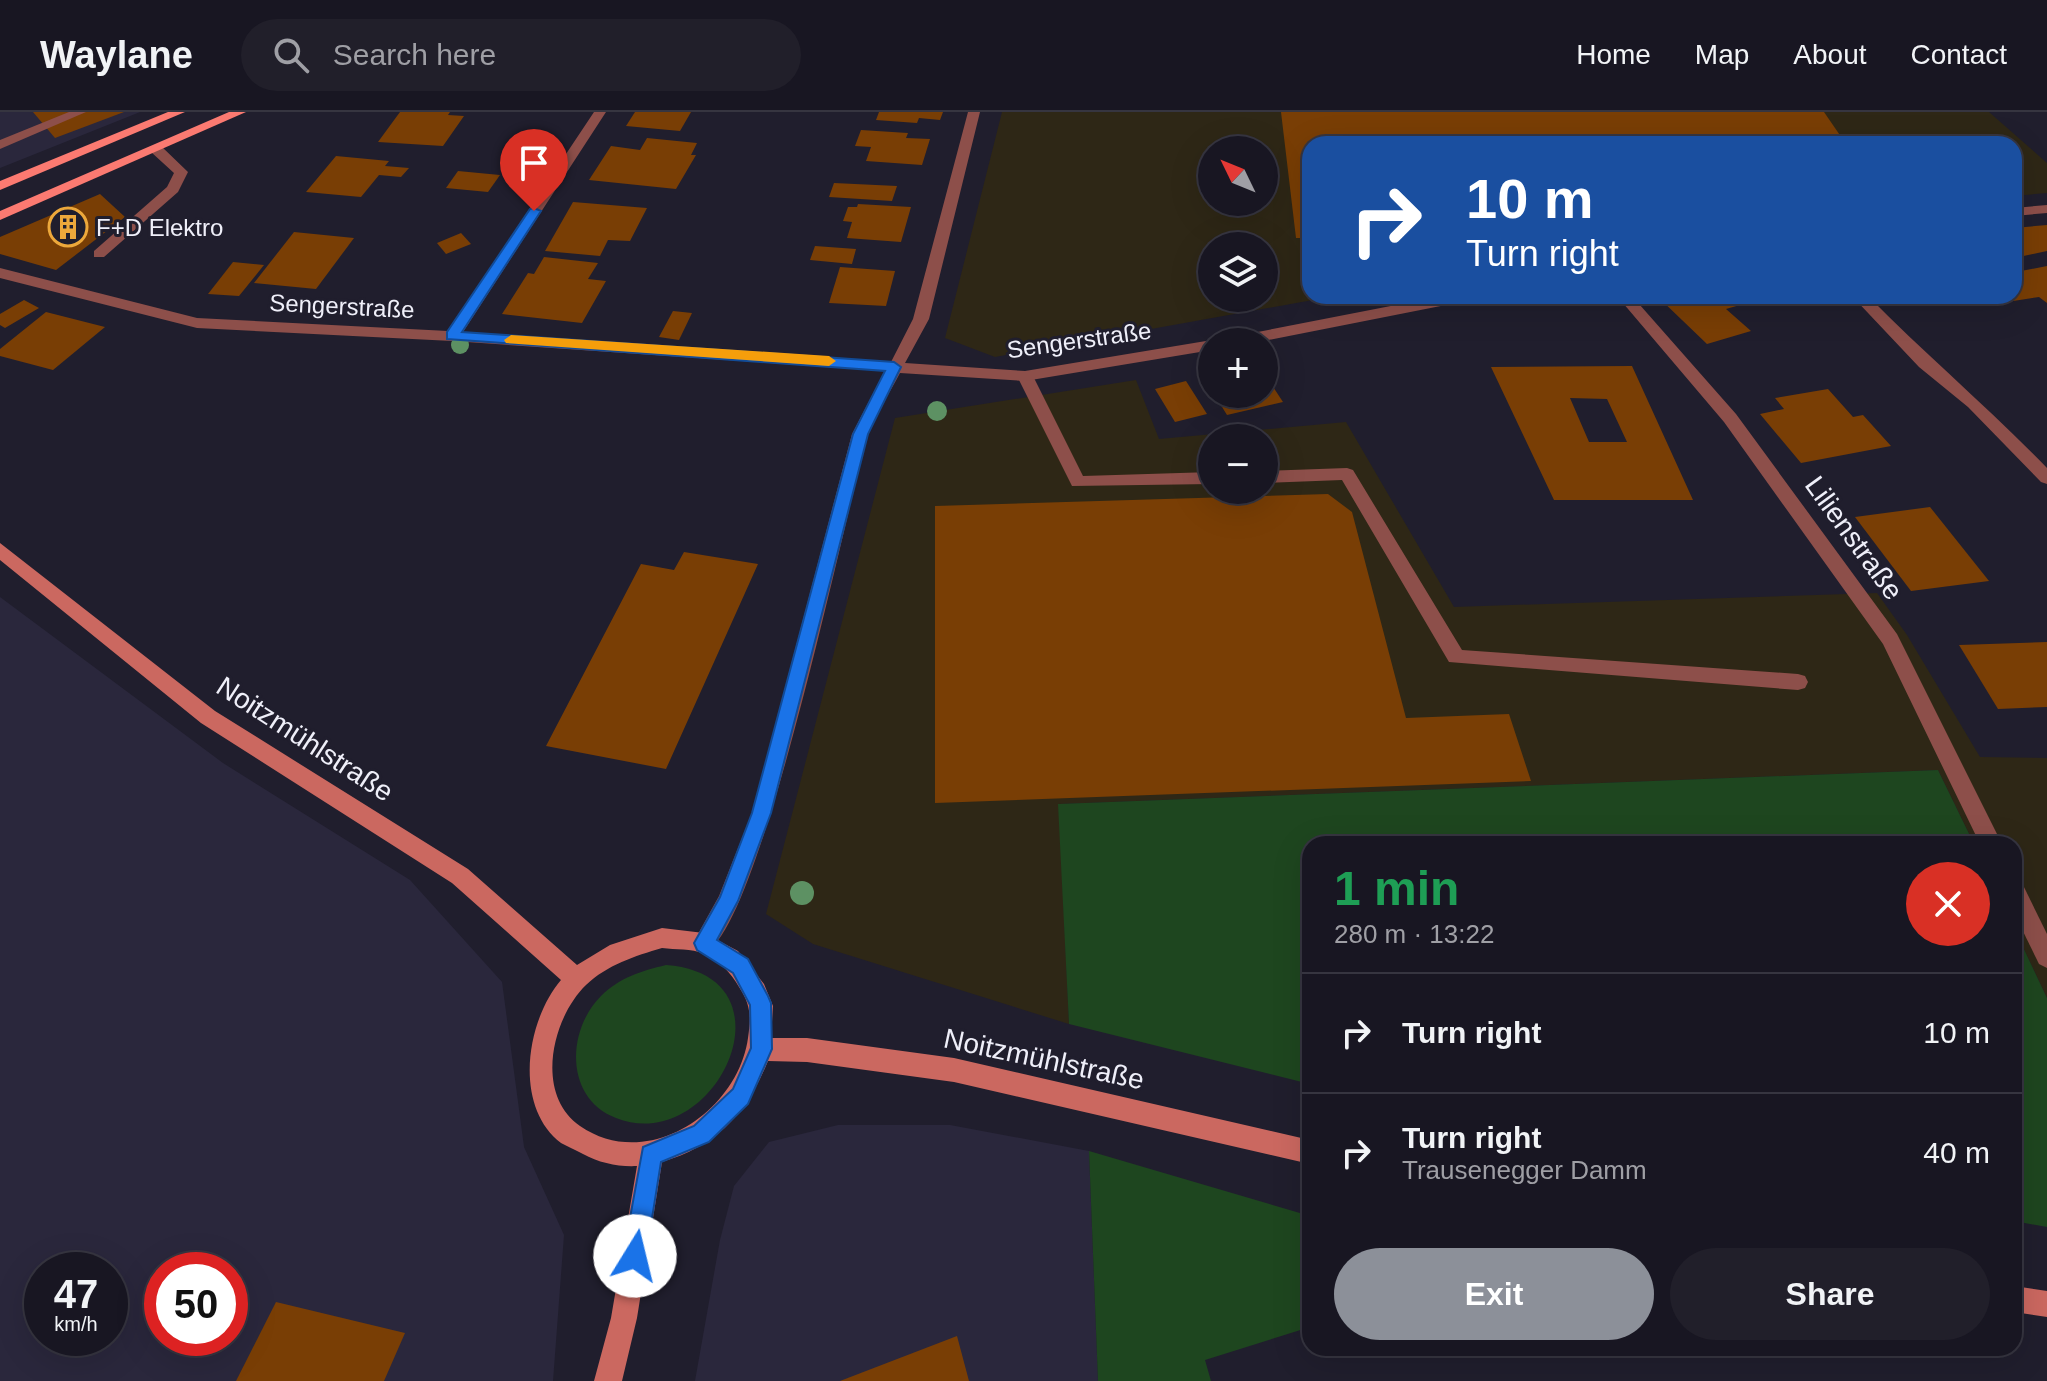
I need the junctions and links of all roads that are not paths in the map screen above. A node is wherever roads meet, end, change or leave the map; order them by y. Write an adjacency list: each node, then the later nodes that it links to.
1 (80, 112): 6 (street)
2 (179, 112): 8 (main road)
3 (240, 112): 7 (main road)
4 (600, 112): 18 (street)
5 (974, 112): 20 (street)
6 (0, 145)
7 (156, 149): 11 (main road); 12 (street)
8 (0, 186)
9 (2047, 209): 10 (street)
10 (2022, 211)
11 (0, 216)
12 (99, 254)
13 (0, 273): 18 (street, Sengerstraße)
14 (1425, 304): 17 (street)
15 (1631, 304): 27 (street, Lilienstraße)
16 (1867, 304): 24 (street)
17 (1278, 333)
18 (452, 336): 20 (street, Sengerstraße)
19 (1198, 347): 21 (street, Sengerstraße)
20 (894, 367): 21 (street, Sengerstraße); 29 (street)
21 (1025, 376): 23 (street)
22 (1278, 476): 26 (street)
23 (1198, 478)
24 (2047, 478)
25 (0, 550): 31 (main road, Noitzmühlstraße)
26 (1798, 682)
27 (1987, 836)
28 (2022, 906): 30 (street)
29 (704, 943): 31 (main road); 32 (main road)
30 (2047, 957)
31 (577, 979): 34 (main road)
32 (762, 1049): 33 (main road, Noitzmühlstraße); 34 (main road)
33 (1302, 1150)
34 (651, 1154): 37 (main road)
35 (2022, 1300): 36 (main road)
36 (2047, 1304)
37 (608, 1381)

